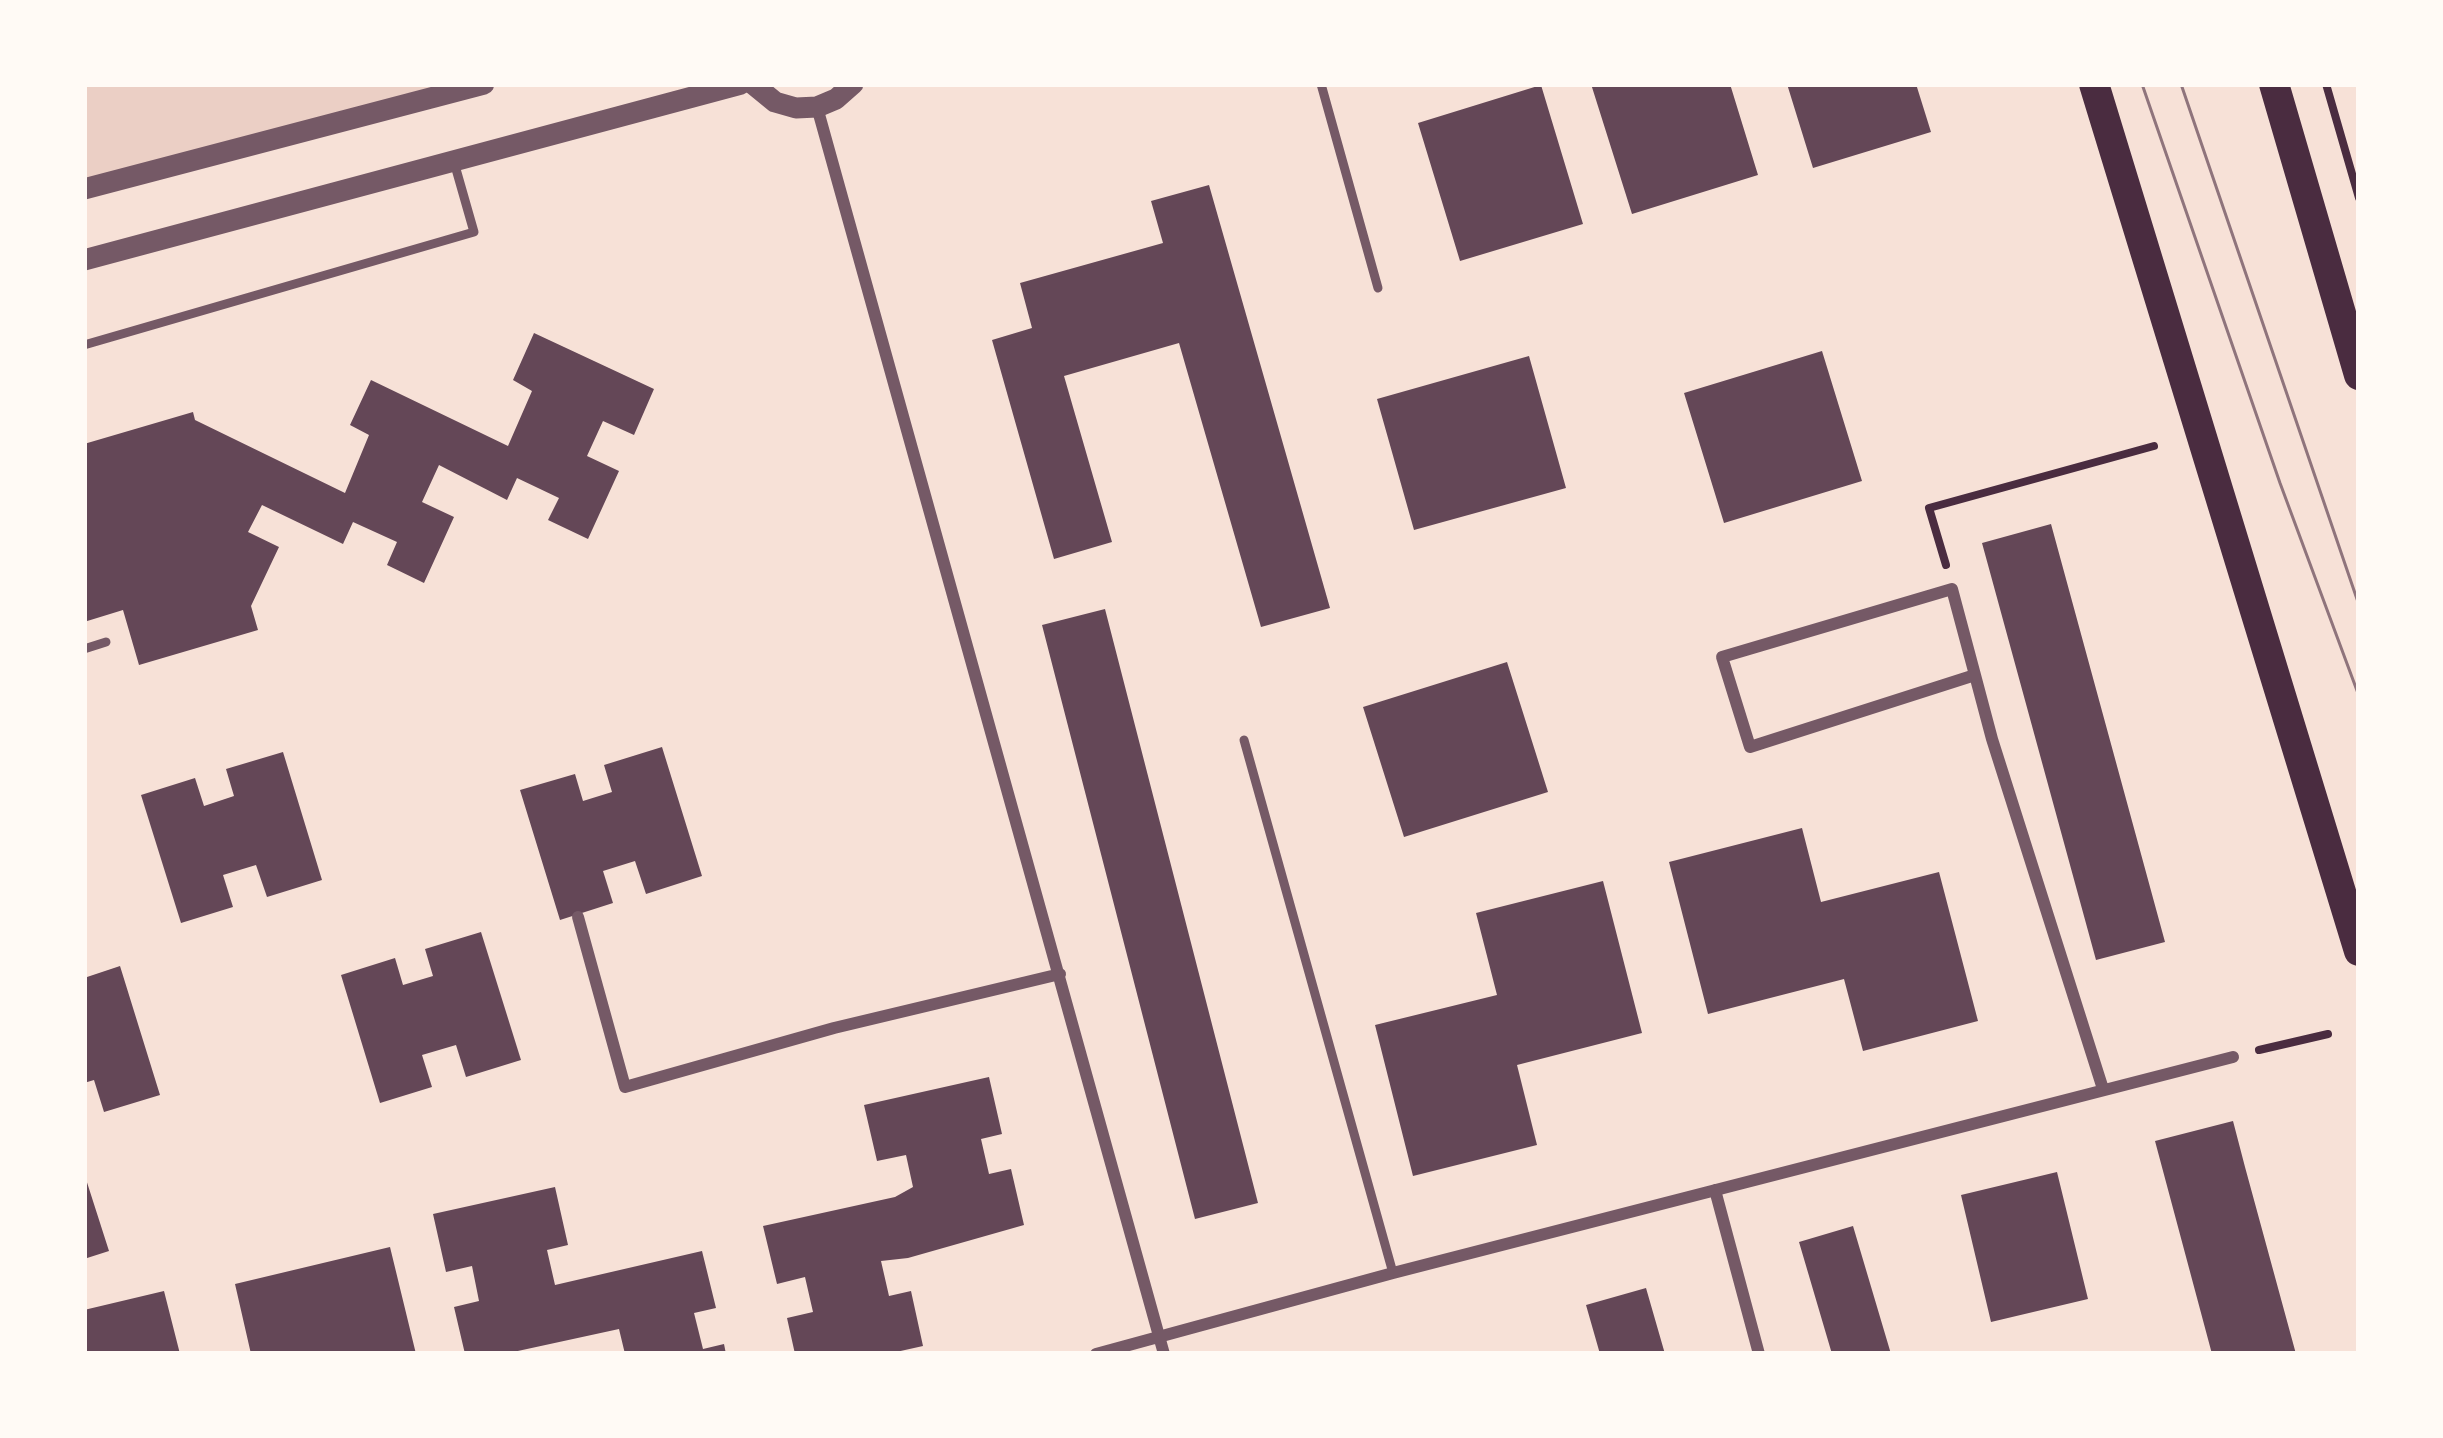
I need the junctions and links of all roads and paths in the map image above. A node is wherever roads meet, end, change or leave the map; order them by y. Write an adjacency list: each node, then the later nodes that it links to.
1 (484, 84): 11 (street)
2 (741, 84): 10 (street)
3 (753, 84): 9 (street)
4 (853, 84): 9 (street)
5 (1321, 84): 14 (lane)
6 (2094, 84): 23 (main road)
7 (2273, 84): 16 (main road)
8 (2326, 84): 12 (path)
9 (817, 107): 27 (street)
10 (454, 162): 13 (street); 15 (lane)
11 (84, 189)
12 (2359, 198)
13 (84, 260)
14 (1378, 288)
15 (84, 345)
16 (2359, 375)
17 (2154, 446): 18 (path)
18 (1952, 589): 21 (street); 21 (street)
19 (106, 642): 20 (lane)
20 (84, 649)
21 (1975, 675): 30 (street)
22 (1244, 740): 32 (lane)
23 (2324, 844): 24 (street); 26 (main road)
24 (2359, 894)
25 (578, 917): 27 (street)
26 (2359, 951)
27 (1060, 974): 33 (street)
28 (2328, 1034): 29 (path)
29 (2234, 1057): 30 (street)
30 (2103, 1089): 31 (street)
31 (1715, 1190): 32 (street); 36 (street)
32 (1394, 1273): 33 (street)
33 (1160, 1338): 34 (street); 35 (street)
34 (1096, 1354)
35 (1164, 1354)
36 (1759, 1354)

